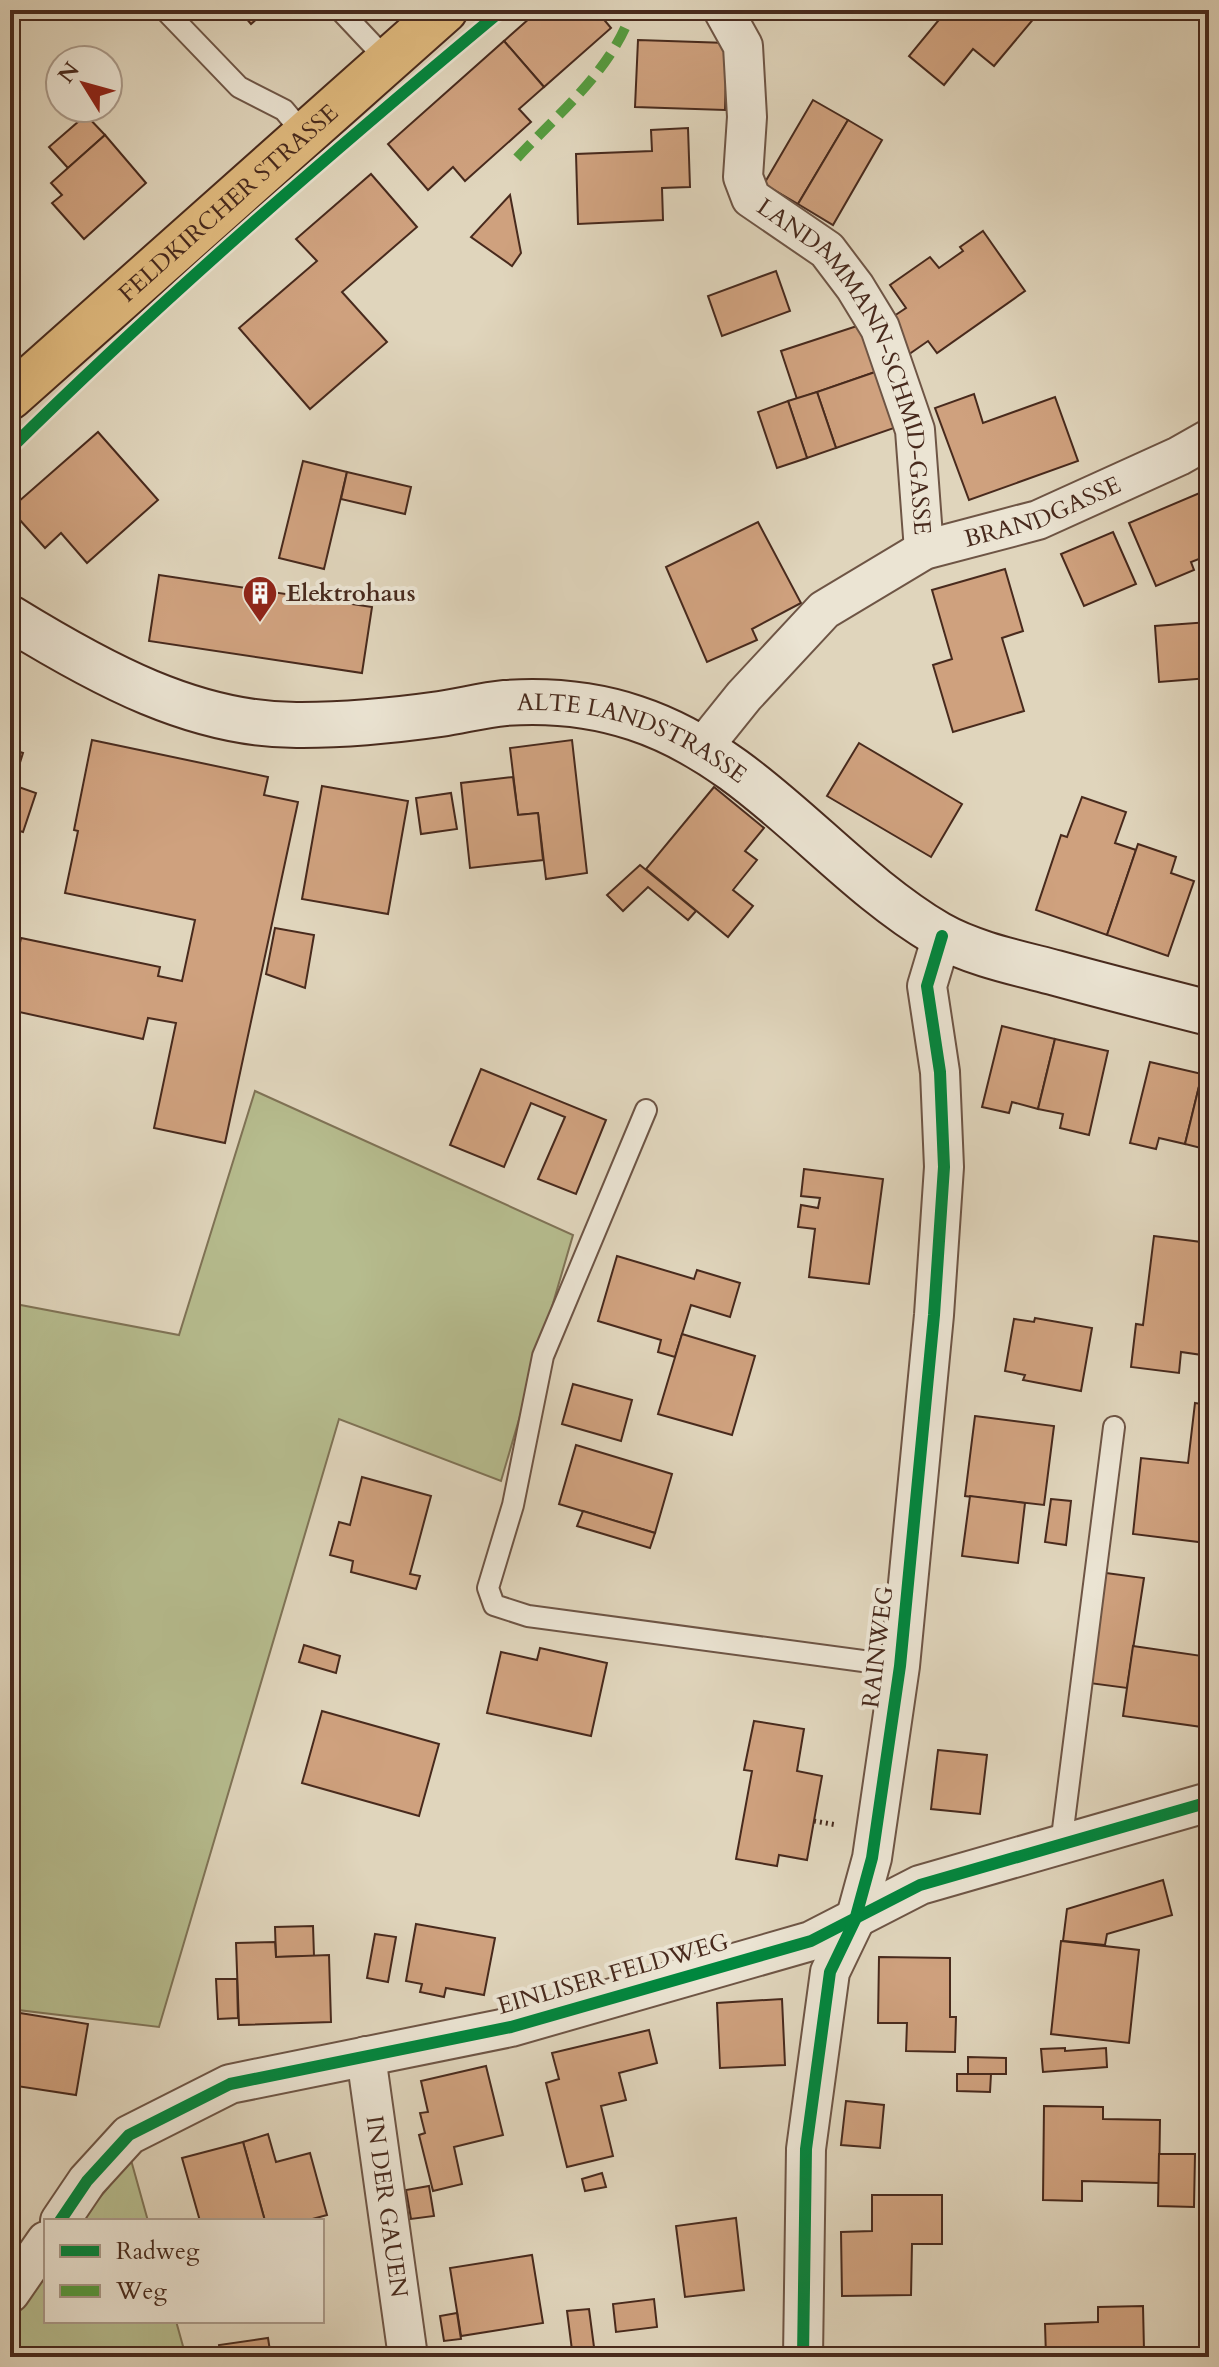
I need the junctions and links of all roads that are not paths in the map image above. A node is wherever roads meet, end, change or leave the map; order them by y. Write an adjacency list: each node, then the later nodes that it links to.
1 (165, 10): 6 (lane)
2 (340, 10): 5 (lane)
3 (445, 10): 5 (main road, FELDKIRCHER STRASSE)
4 (723, 10): 9 (street, LANDAMMANN-SCHMID-GASSE)
5 (388, 61): 6 (main road, FELDKIRCHER STRASSE)
6 (304, 134): 7 (main road, FELDKIRCHER STRASSE)
7 (10, 397)
8 (1209, 439): 9 (street, BRANDGASSE)
9 (924, 550): 11 (street, BRANDGASSE)
10 (10, 618): 11 (main road, ALTE LANDSTRASSE)
11 (703, 747): 12 (main road, ALTE LANDSTRASSE)
12 (942, 936): 13 (main road, ALTE LANDSTRASSE); 16 (street, RAINWEG)
13 (1209, 1013)
14 (646, 1110): 16 (lane, RAINWEG)
15 (1114, 1427): 18 (lane)
16 (900, 1666): 19 (street, RAINWEG)
17 (1209, 1802): 18 (street, EINLISER FELDWEG)
18 (1061, 1845): 19 (street, EINLISER FELDWEG)
19 (855, 1920): 20 (street, EINLISER FELDWEG); 25 (street, RAINWEG)
20 (366, 2056): 21 (street, EINLISER FELDWEG); 24 (street, IN DER GAUEN)
21 (61, 2219)
22 (44, 2244): 23 (street)
23 (10, 2293)
24 (408, 2357)
25 (803, 2357)

